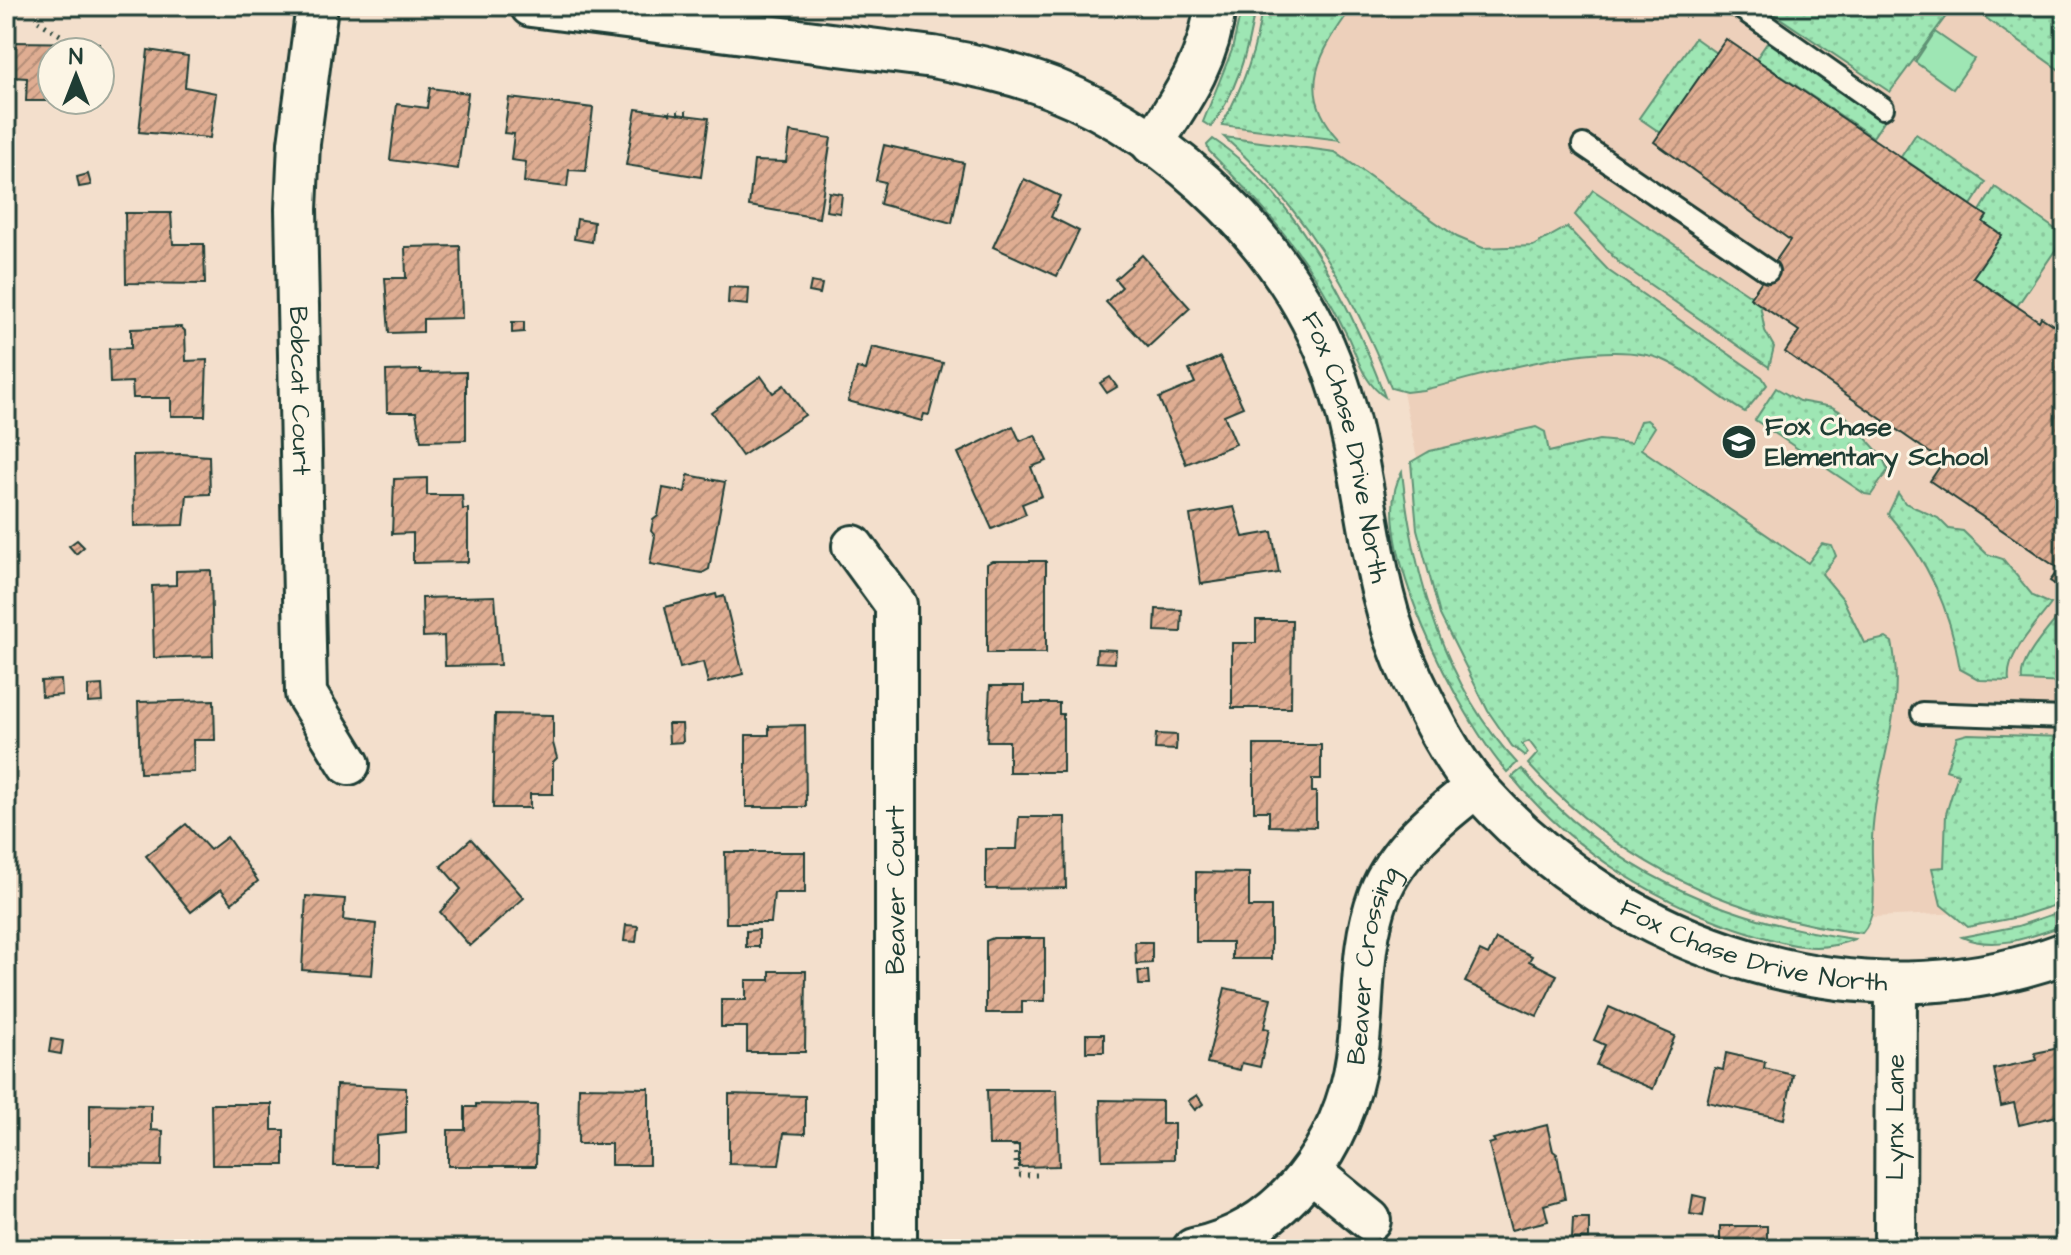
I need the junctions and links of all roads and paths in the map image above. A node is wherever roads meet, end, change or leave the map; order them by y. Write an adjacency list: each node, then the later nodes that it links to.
1 (317, 6): 16 (street, Bobcat Court)
2 (531, 6): 10 (street, Fox Chase Drive North)
3 (1215, 6): 10 (street)
4 (1738, 6): 7 (lane)
5 (38, 21): 6 (path)
6 (62, 36)
7 (1883, 108)
8 (669, 113): 9 (path)
9 (692, 113)
10 (1152, 144): 17 (street, Fox Chase Drive North)
11 (1583, 145): 12 (lane)
12 (1768, 271)
13 (853, 546): 24 (street, Beaver Court)
14 (1922, 713): 15 (lane)
15 (2065, 718)
16 (349, 764)
17 (1476, 787): 19 (street, Fox Chase Drive North); 21 (street, Beaver Crossing)
18 (2065, 953): 19 (street, Fox Chase Drive North)
19 (1896, 984): 26 (street, Lynx Lane)
20 (1015, 1145): 22 (path)
21 (1311, 1172): 23 (street); 25 (street, Beaver Crossing)
22 (1041, 1175)
23 (1370, 1220)
24 (896, 1249)
25 (1193, 1249)
26 (1895, 1249)

